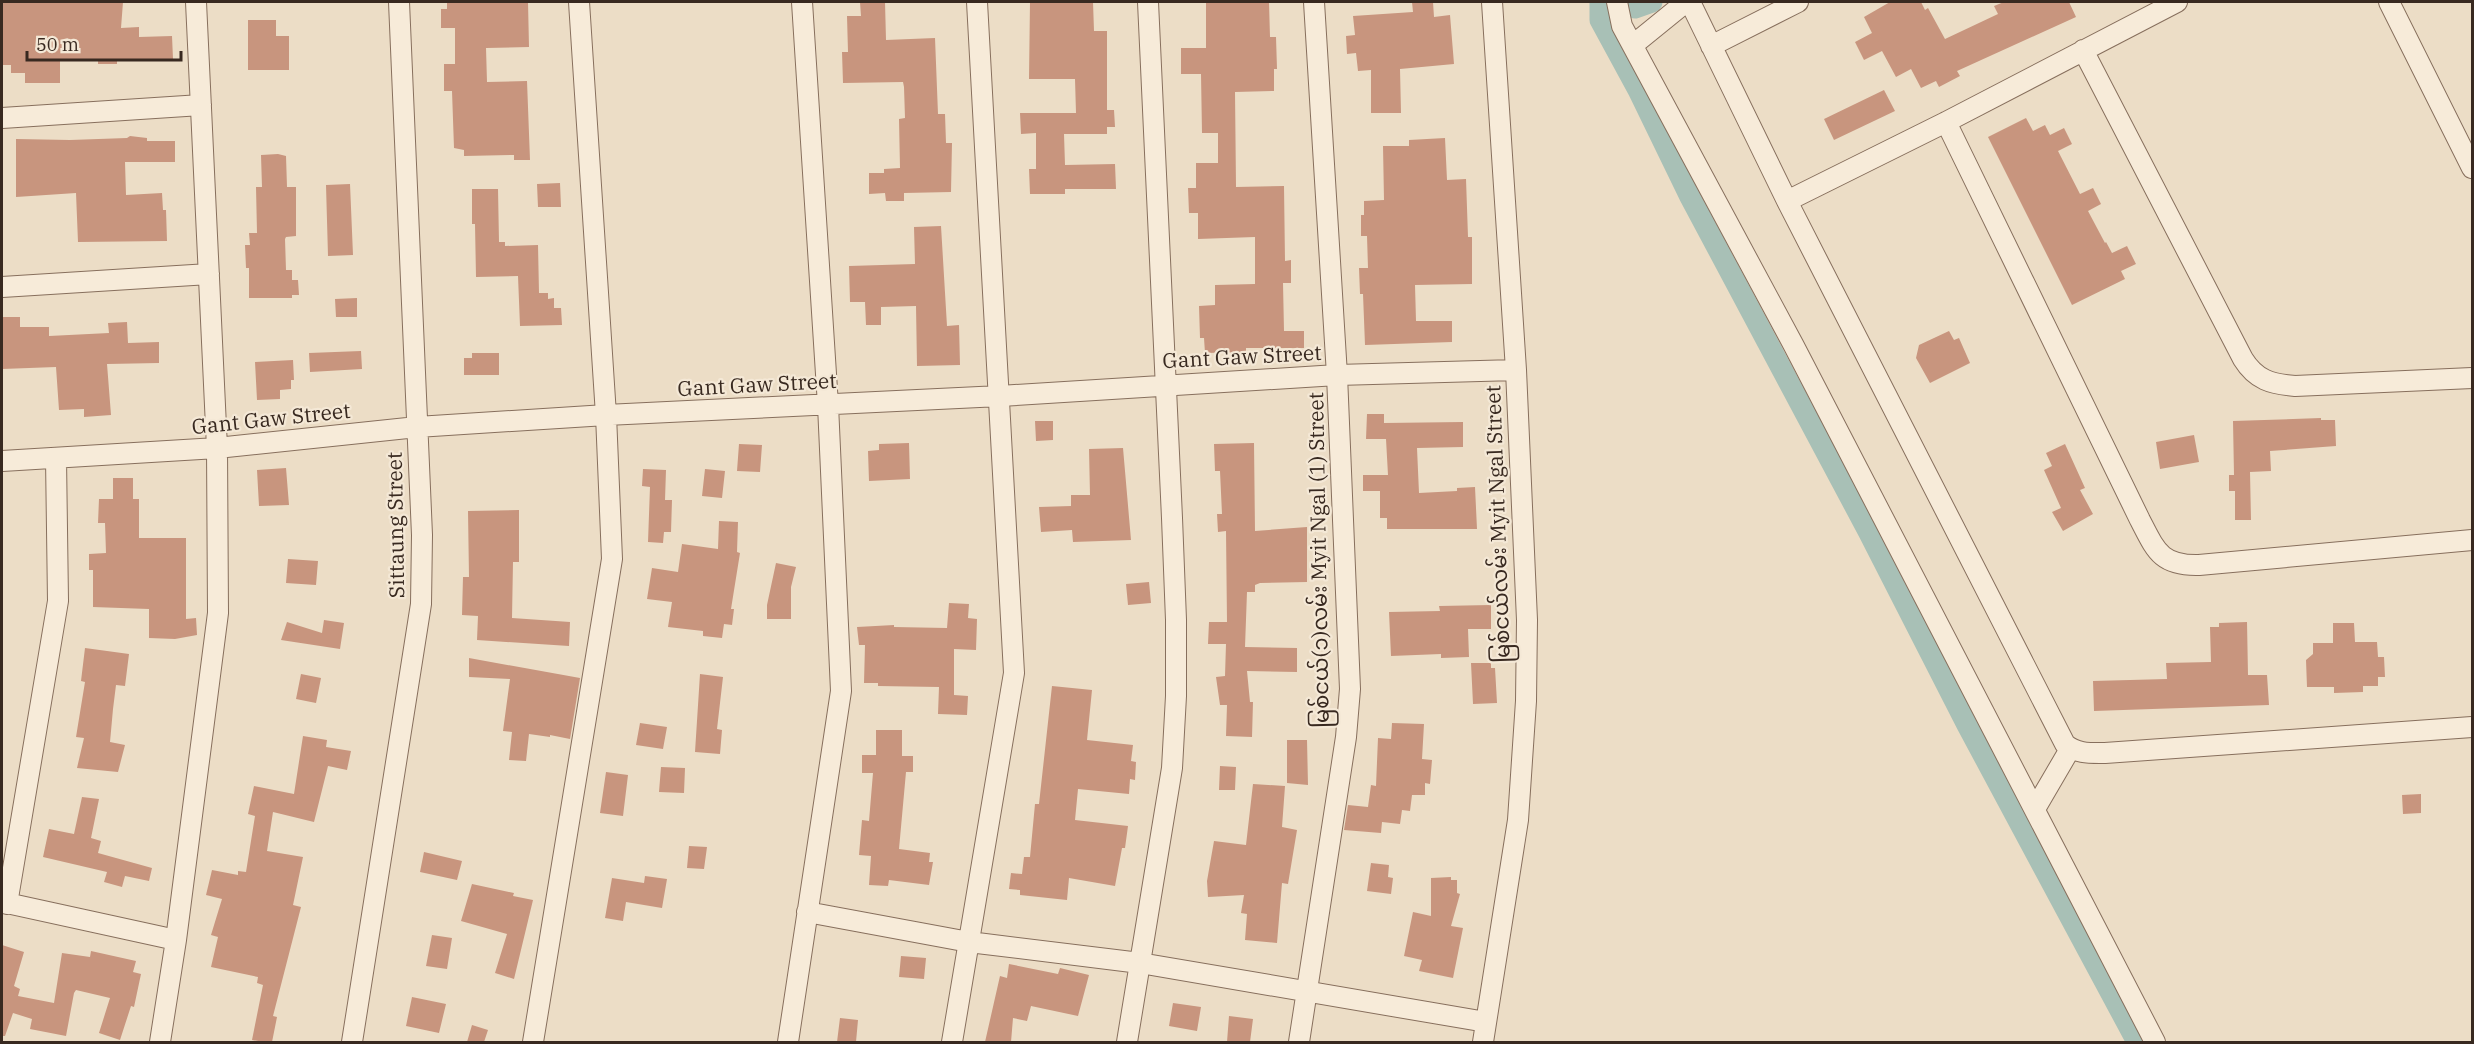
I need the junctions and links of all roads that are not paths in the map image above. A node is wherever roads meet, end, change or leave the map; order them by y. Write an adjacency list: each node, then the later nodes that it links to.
1 (196, 2): 18 (street)
2 (399, 2): 32 (street, Sittaung Street)
3 (579, 2): 31 (street)
4 (802, 2): 30 (street)
5 (977, 2): 29 (street)
6 (1148, 2): 28 (street)
7 (1314, 2): 26 (street, မြစ်ငယ်(၁)လမ်း Myit Ngal (1) Street)
8 (1492, 2): 25 (street, မြစ်ငယ်လမ်း Myit Ngal Street)
9 (1617, 2): 15 (street)
10 (1686, 2): 15 (street)
11 (1690, 2): 16 (street)
12 (1798, 2): 16 (street)
13 (2177, 2): 17 (street)
14 (2389, 2): 21 (street)
15 (1633, 45): 39 (street)
16 (1711, 46): 22 (street)
17 (2083, 50): 20 (street); 27 (street)
18 (201, 105): 19 (street); 23 (street)
19 (2, 118)
20 (1946, 122): 22 (street); 36 (street)
21 (2472, 168)
22 (1787, 201): 38 (street)
23 (209, 274): 24 (street); 33 (street)
24 (2, 287)
25 (1516, 370): 26 (street, Gant Gaw Street); 46 (street, မြစ်ငယ်လမ်း Myit Ngal Street)
26 (1337, 375): 28 (street, Gant Gaw Street); 45 (street, မြစ်ငယ်(၁)လမ်း Myit Ngal (1) Street)
27 (2472, 378)
28 (1166, 384): 29 (street, Gant Gaw Street); 44 (street)
29 (1000, 396): 30 (street, Gant Gaw Street); 43 (street)
30 (828, 405): 31 (street, Gant Gaw Street); 41 (street)
31 (606, 415): 32 (street, Gant Gaw Street); 49 (street)
32 (417, 427): 33 (street, Gant Gaw Street); 48 (street, Sittaung Street)
33 (217, 448): 34 (street, Gant Gaw Street); 42 (street)
34 (56, 458): 35 (street, Gant Gaw Street); 40 (street)
35 (2, 461)
36 (2472, 540)
37 (2472, 727): 38 (street)
38 (2070, 749): 39 (street)
39 (2034, 809): 55 (street)
40 (4, 903): 42 (street)
41 (807, 912): 43 (street); 50 (street)
42 (176, 940): 47 (street)
43 (969, 942): 44 (street); 51 (street)
44 (1140, 963): 45 (street); 52 (street)
45 (1308, 992): 46 (street); 53 (street, မြစ်ငယ်(၁)လမ်း Myit Ngal (1) Street)
46 (1486, 1022): 54 (street, မြစ်ငယ်လမ်း Myit Ngal Street)
47 (160, 1042)
48 (352, 1042)
49 (533, 1042)
50 (788, 1042)
51 (952, 1042)
52 (1127, 1042)
53 (1299, 1042)
54 (1483, 1042)
55 (2155, 1042)

